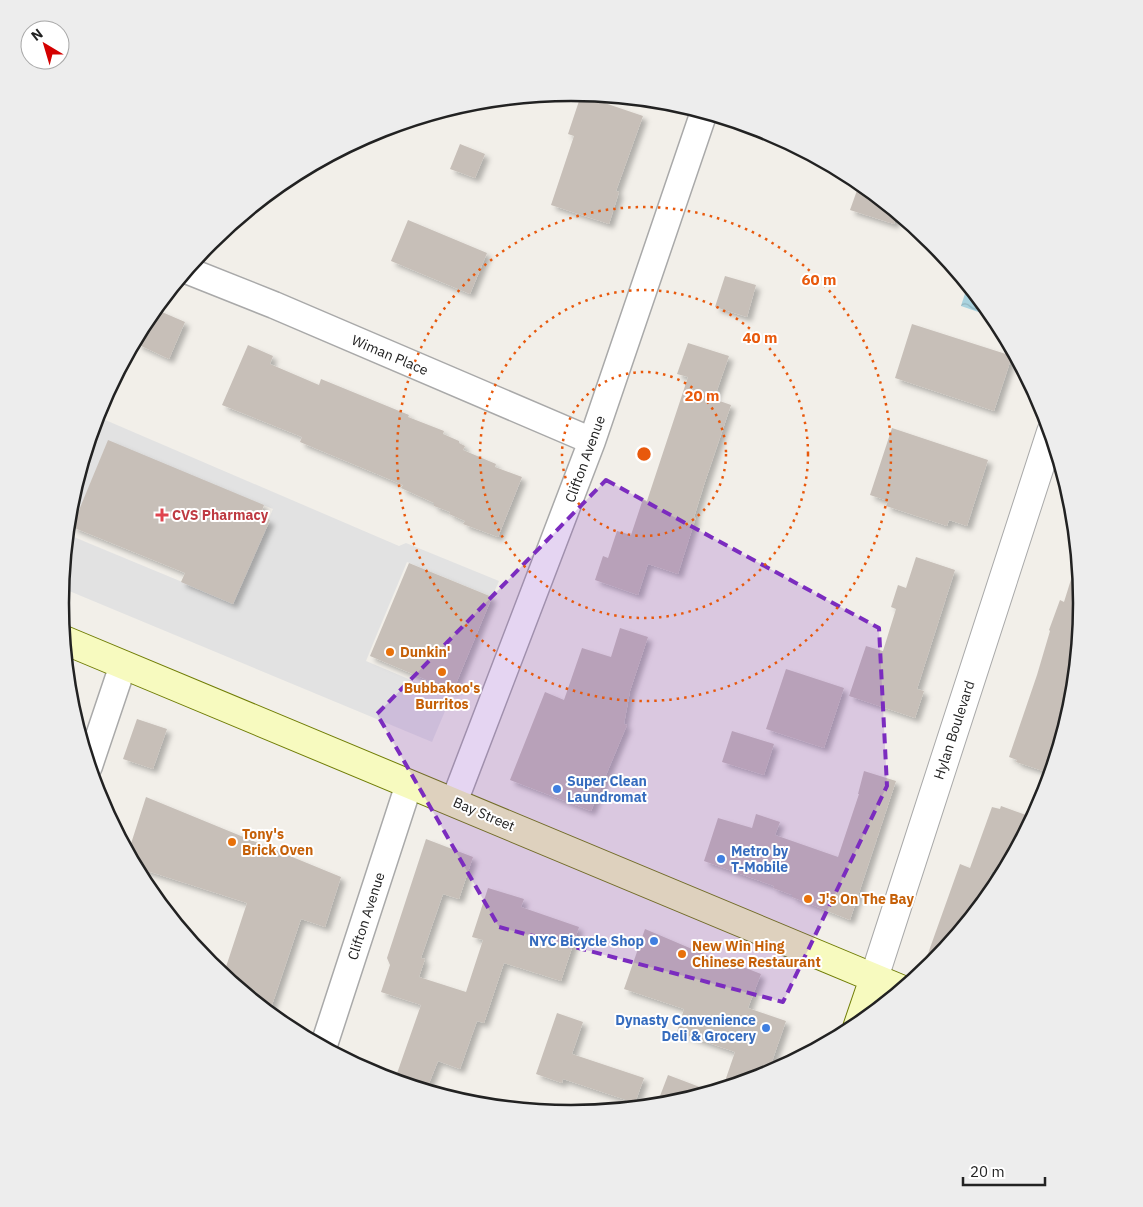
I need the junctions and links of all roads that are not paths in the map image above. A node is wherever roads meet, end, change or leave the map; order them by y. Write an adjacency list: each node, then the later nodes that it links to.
1 (702, 118): 3 (street, Clifton Avenue)
2 (193, 273): 3 (street, Wiman Place)
3 (592, 441): 9 (street, Clifton Avenue)
4 (1048, 442): 10 (street, Hylan Boulevard)
5 (71, 643): 6 (main road, Bay Street)
6 (123, 665): 7 (street); 8 (main road, Bay Street)
7 (92, 756)
8 (409, 784): 9 (main road, Bay Street); 13 (street, Clifton Avenue)
9 (454, 802): 10 (main road, Bay Street)
10 (874, 978): 11 (main road, Bay Street); 12 (main road, Hylan Boulevard)
11 (896, 987)
12 (862, 1014)
13 (325, 1042)

